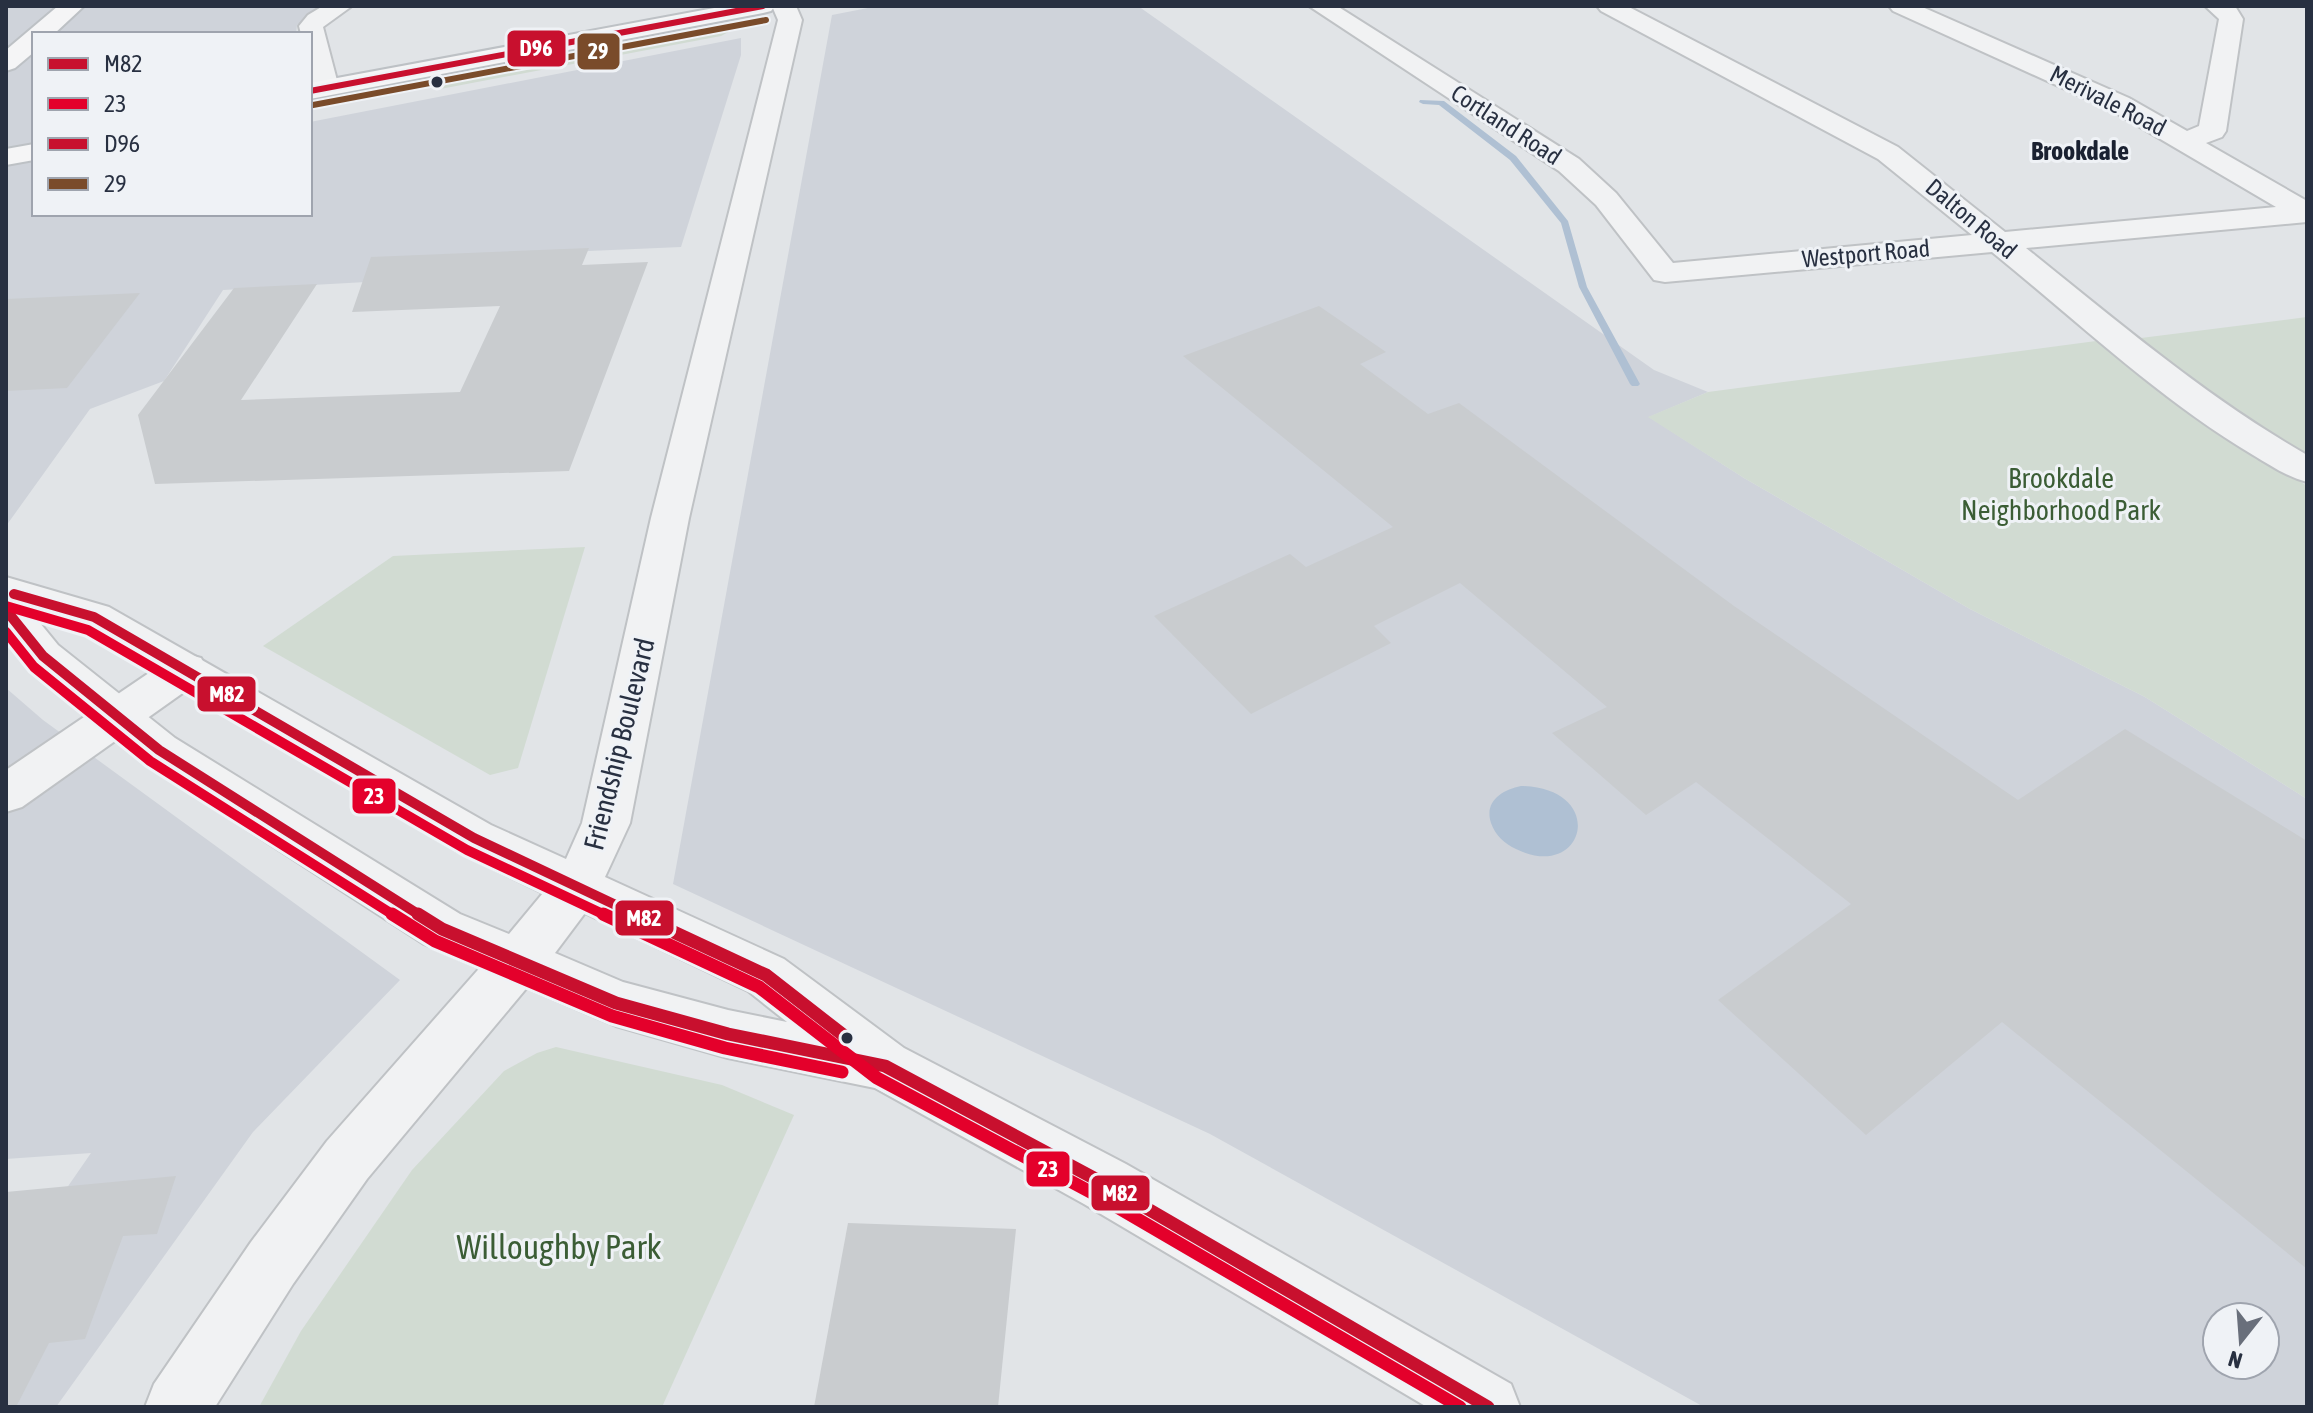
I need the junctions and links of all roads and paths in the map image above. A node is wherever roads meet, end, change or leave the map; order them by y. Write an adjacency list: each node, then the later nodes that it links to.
1 (72, 6): 10 (main road)
2 (340, 6): 11 (street)
3 (763, 6): 15 (main road)
4 (784, 6): 30 (street, Friendship Boulevard)
5 (1609, 6): 22 (street, Dalton Road)
6 (1901, 6): 18 (street, Merivale Road)
7 (2222, 8): 18 (street)
8 (1375, 9): 9 (street)
9 (1329, 11): 23 (street, Cortland Road)
10 (42, 32)
11 (312, 32)
12 (312, 35): 15 (street)
13 (32, 41): 14 (main road)
14 (6, 63)
15 (318, 89)
16 (32, 135): 17 (main road)
17 (6, 140)
18 (2187, 141): 21 (street, Merivale Road)
19 (32, 152): 20 (main road)
20 (6, 157)
21 (2307, 213): 22 (street, Westport Road)
22 (2000, 242): 23 (street, Westport Road); 24 (street, Dalton Road)
23 (1665, 273)
24 (2307, 471)
25 (6, 591): 27 (street)
26 (6, 610): 28 (street)
27 (186, 669): 28 (street); 30 (street)
28 (117, 716): 29 (street); 31 (street)
29 (6, 794)
30 (576, 887): 31 (street, Friendship Boulevard); 32 (street)
31 (517, 962): 32 (street); 33 (street, Friendship Boulevard)
32 (885, 1066): 34 (street)
33 (177, 1407)
34 (1488, 1407)

